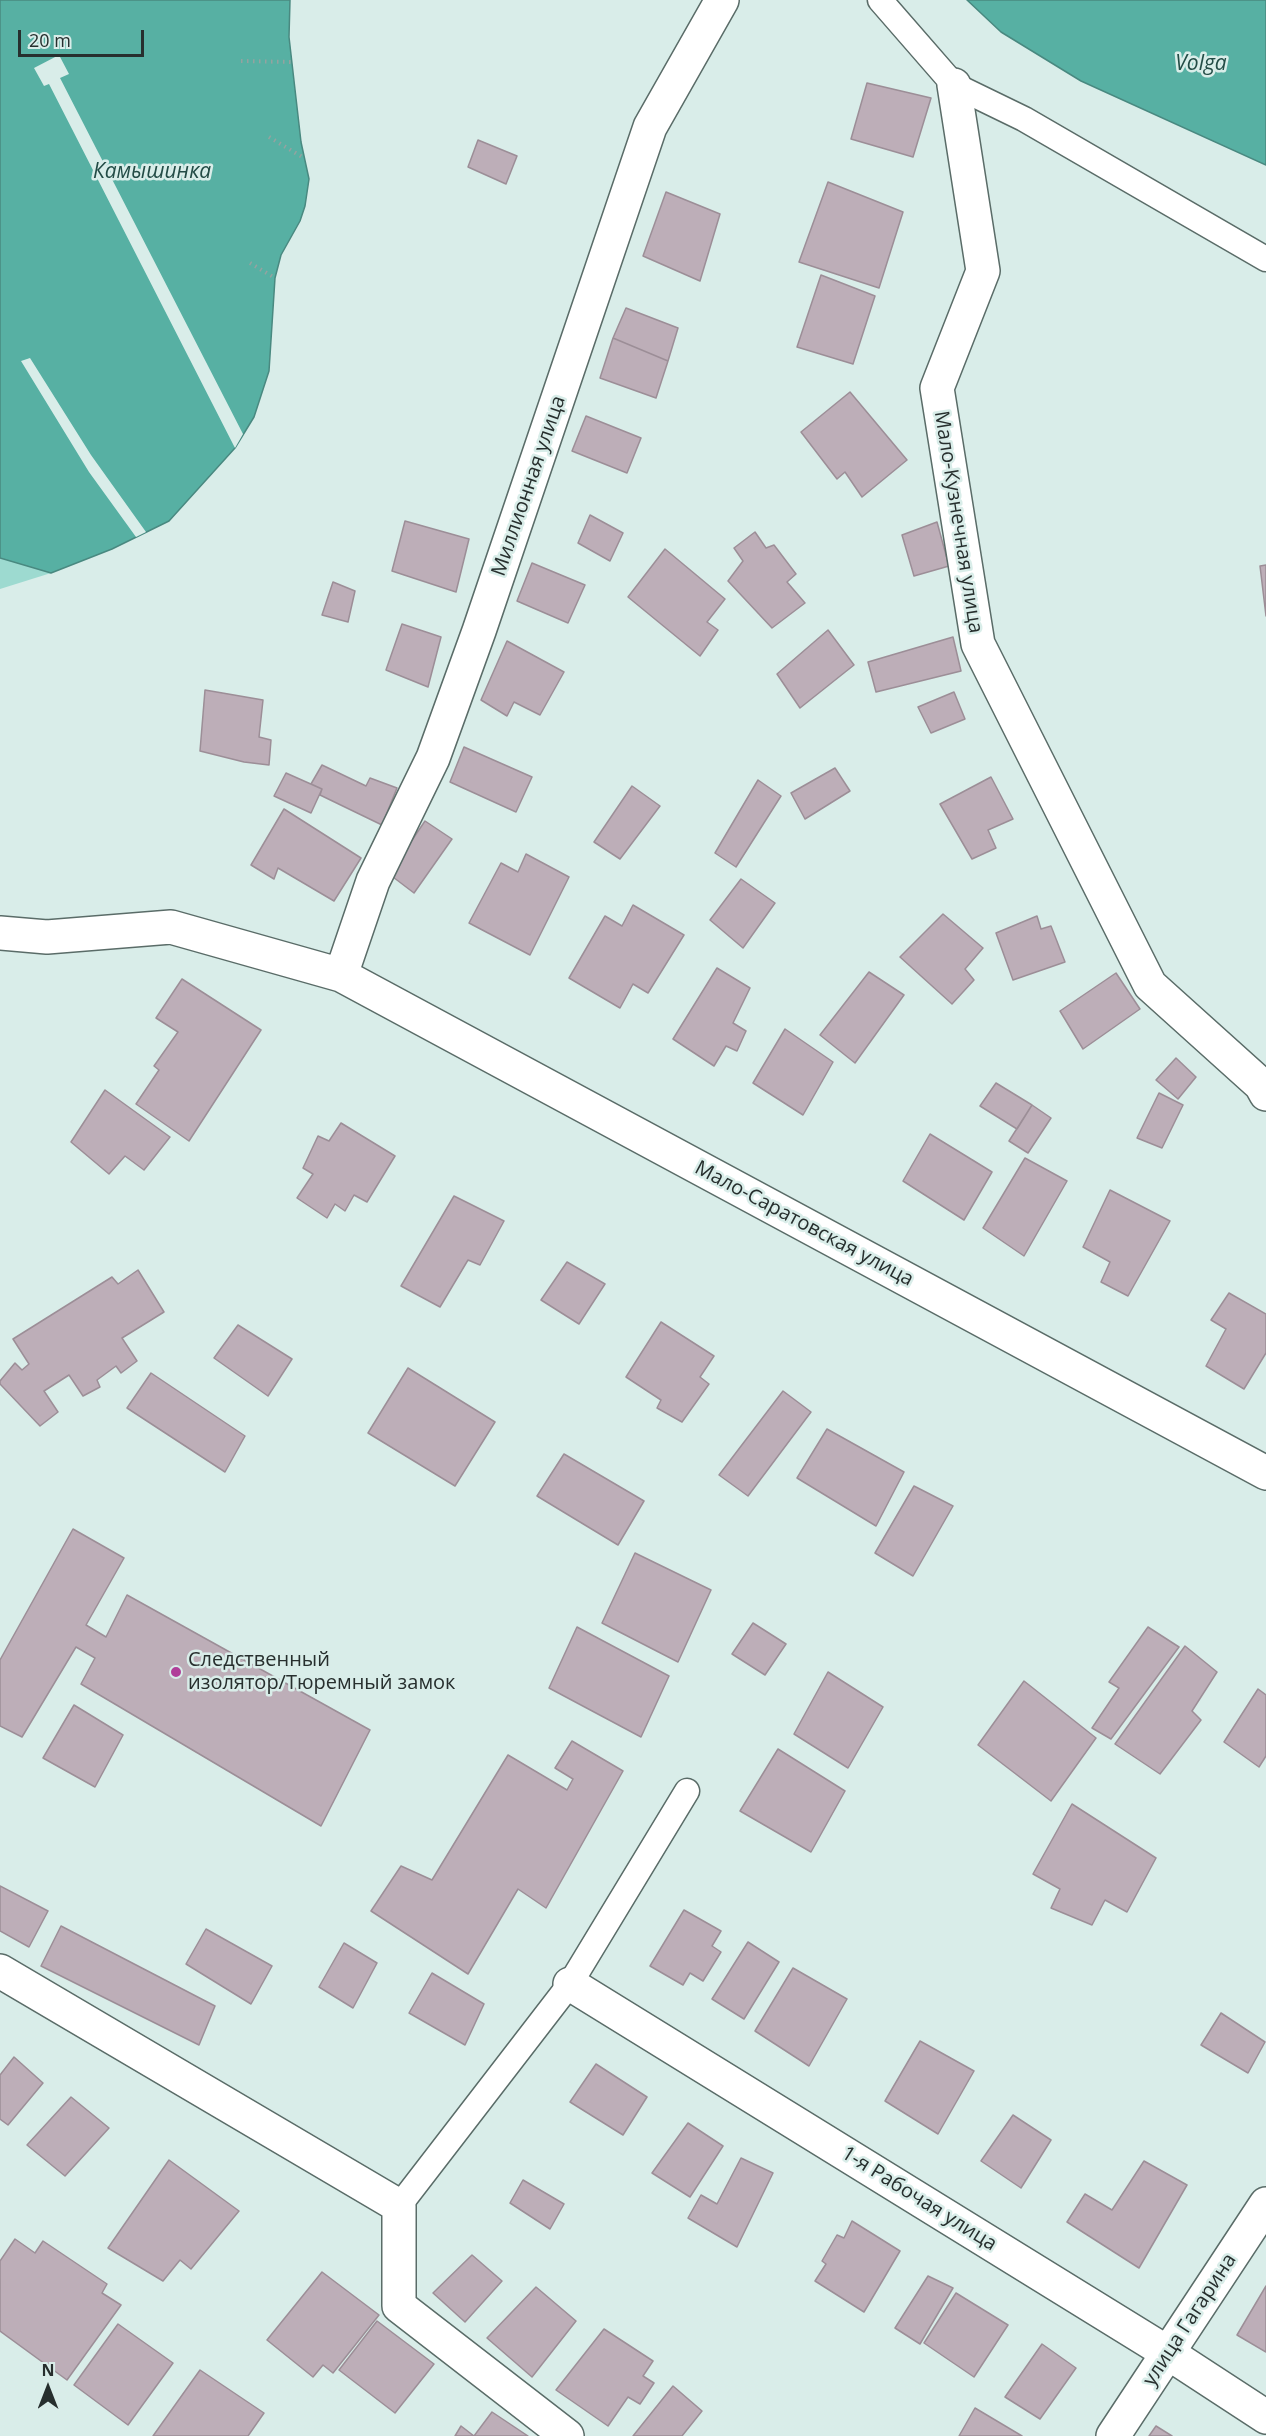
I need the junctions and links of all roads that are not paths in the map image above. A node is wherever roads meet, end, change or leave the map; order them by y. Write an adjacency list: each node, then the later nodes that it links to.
1 (722, 0): 6 (street, Миллионная улица)
2 (880, 0): 3 (lane)
3 (954, 85): 4 (lane); 7 (street, Мало-Кузнечная улица)
4 (1266, 260)
5 (0, 933): 6 (street, Мало-Саратовская улица)
6 (341, 975): 8 (street, Мало-Саратовская улица)
7 (1266, 1094)
8 (1266, 1473)
9 (687, 1791): 11 (lane)
10 (0, 1971): 13 (street)
11 (570, 1984): 13 (lane); 14 (street, 1-я Рабочая улица)
12 (1266, 2204): 14 (street, улица Гагарина)
13 (399, 2206): 16 (street)
14 (1168, 2353): 15 (street, 1-я Рабочая улица); 17 (street, улица Гагарина)
15 (1266, 2417)
16 (567, 2436)
17 (1113, 2436)

